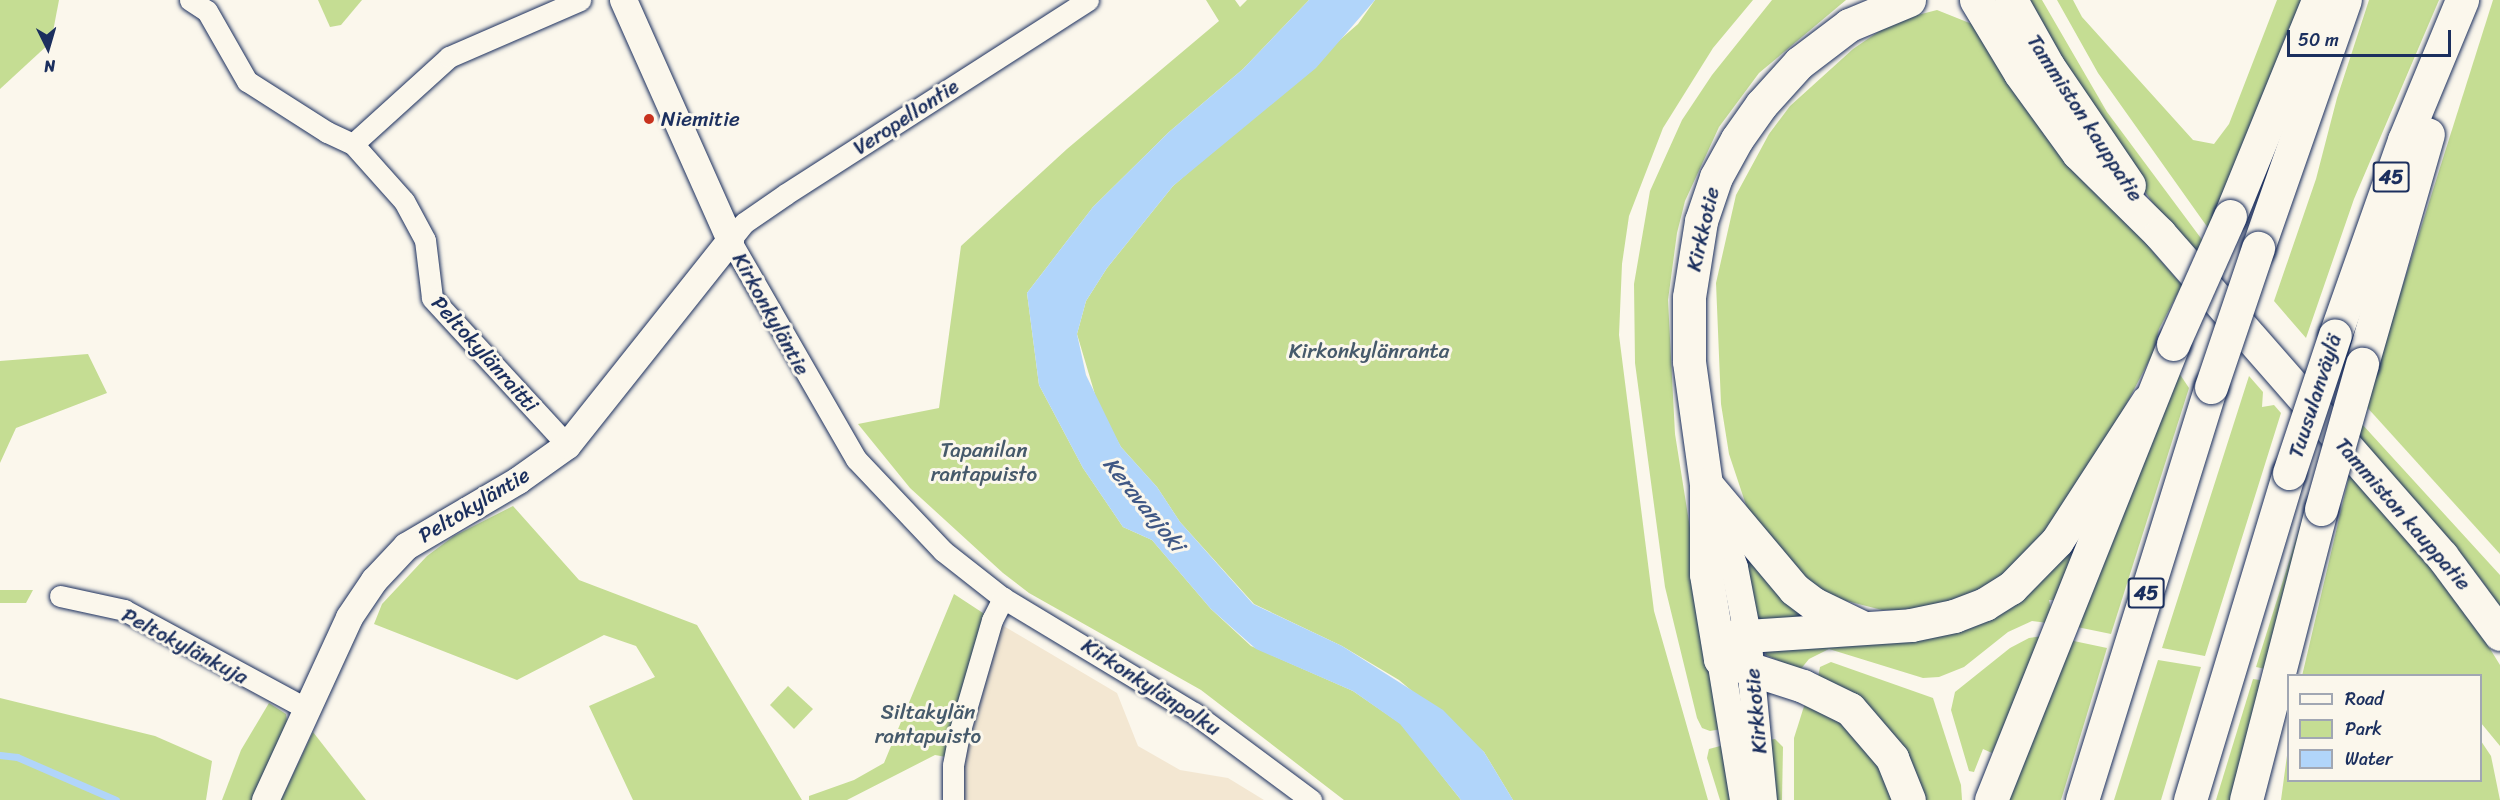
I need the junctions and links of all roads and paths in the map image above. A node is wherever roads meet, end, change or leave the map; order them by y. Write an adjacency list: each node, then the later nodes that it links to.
1 (189, 0): 12 (street, Peltokylänraitti)
2 (580, 0): 12 (street)
3 (622, 0): 14 (street, Kirkonkyläntie)
4 (1088, 0): 14 (street, Veropellontie)
5 (1909, 0): 11 (main road, Kirkkotie)
6 (1976, 0): 13 (main road, Tammiston kauppatie)
7 (2011, 0): 13 (main road, Tammiston kauppatie)
8 (2318, 0): 15 (main road, bridge)
9 (2344, 0): 34 (main road, 45, bridge)
10 (2459, 11): 25 (main road, bridge); 35 (main road, Tuusulanväylä / 45, bridge)
11 (1858, 13): 17 (main road, Kirkkotie)
12 (353, 144): 16 (street, Peltokylänraitti)
13 (2160, 234): 22 (main road, Tammiston kauppatie)
14 (730, 240): 16 (street, Peltokyläntie); 18 (street, Kirkonkyläntie)
15 (2147, 402): 21 (main road); 33 (main road)
16 (567, 445): 26 (street, Peltokyläntie)
17 (1707, 484): 21 (main road); 23 (main road, Kirkkotie)
18 (984, 584): 20 (street, Kirkonkylänpolku)
19 (60, 596): 26 (street, Peltokylänkuja)
20 (1003, 598): 28 (street); 29 (street, Kirkonkylänpolku)
21 (1861, 627): 23 (main road)
22 (2500, 634)
23 (1728, 644): 24 (main road); 30 (street, Kirkkotie)
24 (1753, 668): 31 (street, Kirkkotie); 32 (main road)
25 (2276, 692): 36 (main road); 37 (main road)
26 (304, 708): 27 (street, Peltokyläntie)
27 (265, 800)
28 (952, 800)
29 (1311, 800)
30 (1743, 800)
31 (1763, 800)
32 (1908, 800)
33 (1990, 800)
34 (2082, 800)
35 (2190, 800)
36 (2246, 800)
37 (2269, 800)

